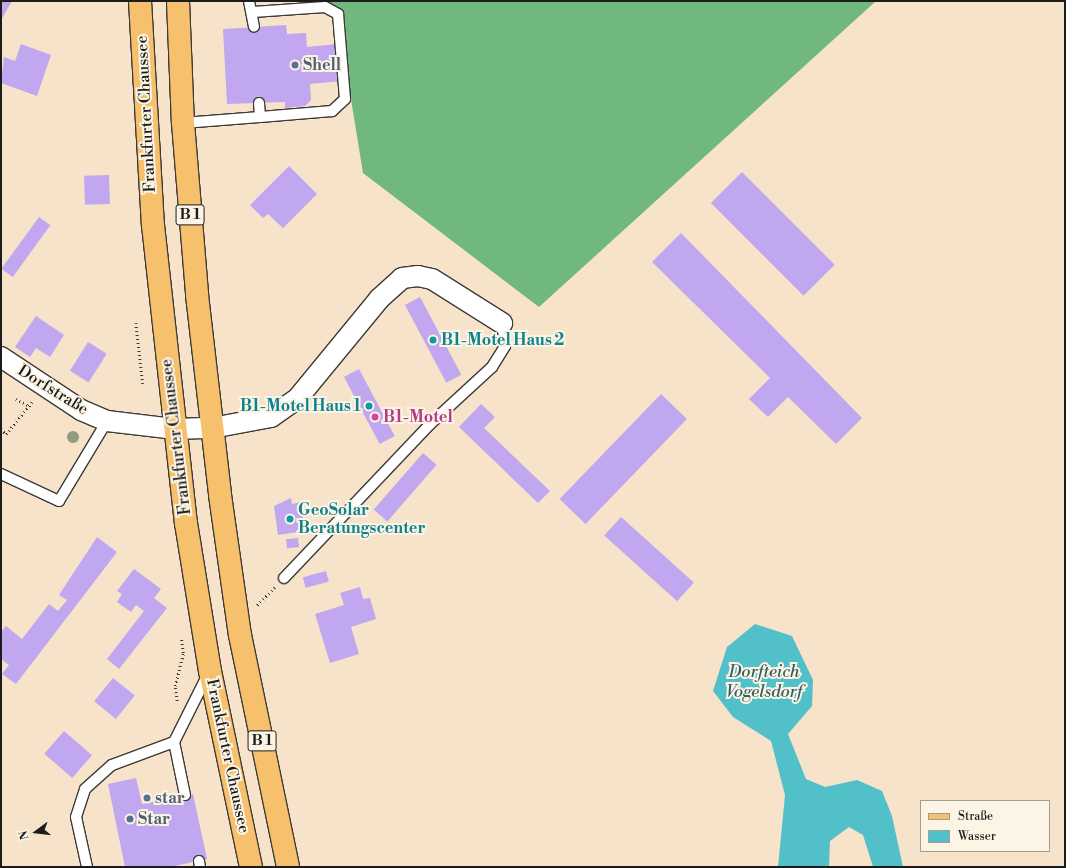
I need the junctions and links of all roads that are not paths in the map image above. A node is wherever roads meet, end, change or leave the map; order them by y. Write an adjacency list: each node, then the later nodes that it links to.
1 (140, 1): 13 (main road, Frankfurter Chaussee / B 1)
2 (178, 1): 8 (main road, B 1)
3 (249, 1): 4 (lane)
4 (253, 12): 5 (lane); 7 (lane)
5 (254, 27)
6 (259, 103): 7 (lane)
7 (260, 117): 8 (lane)
8 (183, 123): 12 (main road, B 1)
9 (502, 323): 12 (street); 15 (lane)
10 (1, 358): 11 (street, Dorfstraße)
11 (107, 421): 13 (street, Dorfstraße); 14 (lane, Dorfstraße)
12 (212, 428): 13 (street, Dorfstraße); 21 (main road, B 1)
13 (174, 429): 16 (main road, Frankfurter Chaussee / B 1)
14 (1, 474)
15 (284, 578)
16 (210, 671): 17 (lane); 20 (main road, Frankfurter Chaussee / B 1)
17 (174, 742): 18 (lane); 19 (lane)
18 (185, 795)
19 (87, 867)
20 (251, 867)
21 (288, 867)

